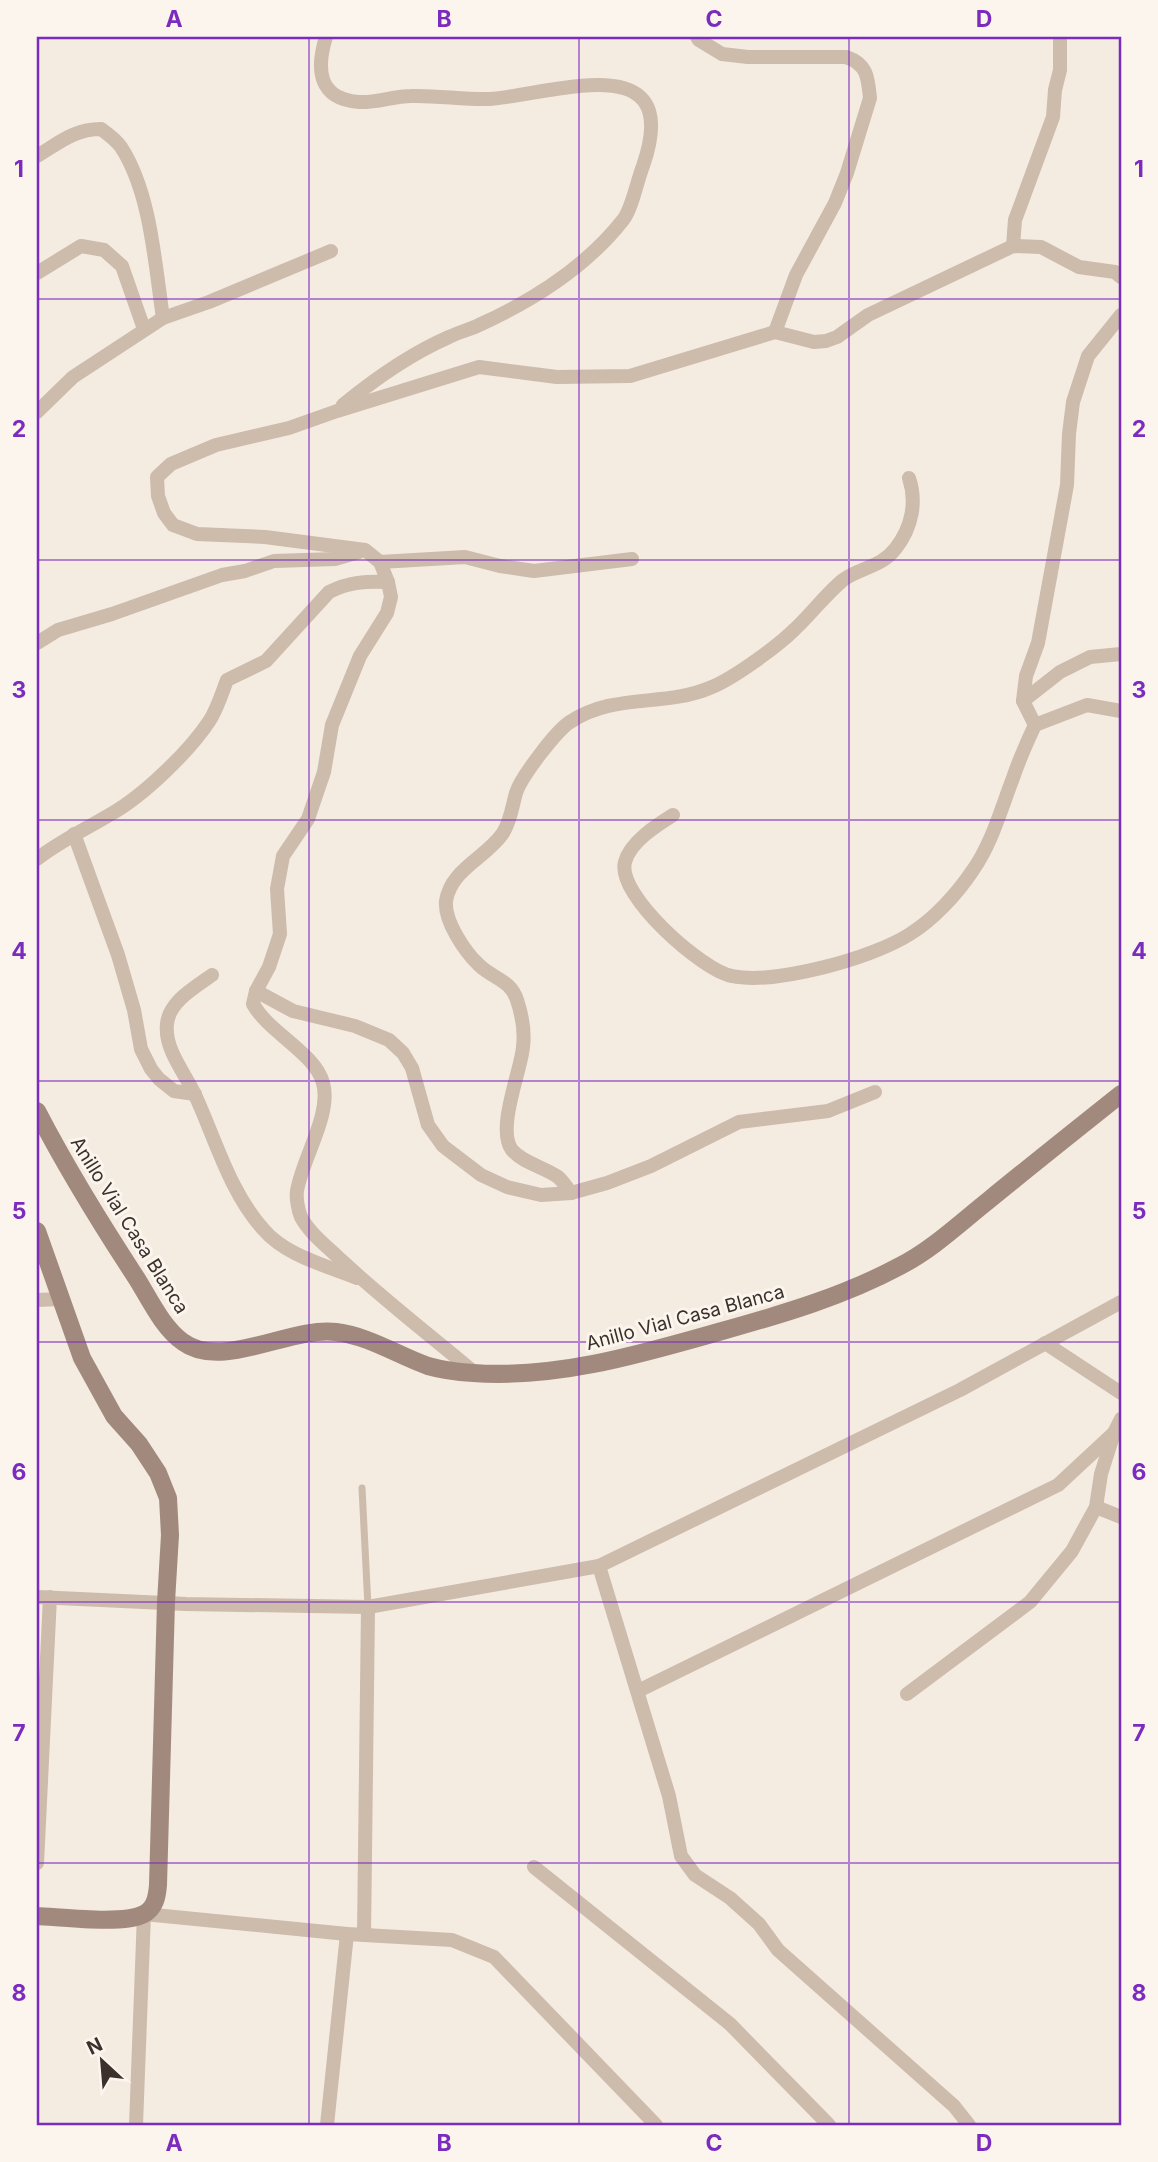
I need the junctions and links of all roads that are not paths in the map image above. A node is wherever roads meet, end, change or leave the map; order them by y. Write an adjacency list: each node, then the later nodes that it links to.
1 (326, 37): 13 (street)
2 (697, 37): 12 (street)
3 (1059, 37): 5 (street)
4 (37, 156): 10 (street)
5 (1013, 246): 8 (street); 12 (street)
6 (331, 251): 10 (street)
7 (37, 273): 11 (street)
8 (1121, 277)
9 (1121, 315): 22 (street)
10 (163, 318): 11 (street)
11 (144, 329): 14 (street)
12 (775, 332): 13 (street)
13 (337, 411): 16 (street)
14 (37, 412)
15 (909, 478): 34 (street)
16 (365, 550): 18 (street); 20 (street)
17 (632, 559): 18 (street)
18 (380, 562): 19 (street)
19 (388, 582): 26 (street); 29 (street)
20 (37, 643)
21 (1121, 654): 22 (street)
22 (1023, 701): 24 (street)
23 (1121, 711): 24 (street)
24 (1035, 725): 25 (street)
25 (673, 815)
26 (74, 834): 27 (street); 31 (street)
27 (37, 859)
28 (212, 975): 31 (street)
29 (256, 991): 34 (street); 36 (street)
30 (875, 1092): 34 (street)
31 (195, 1094): 36 (street)
32 (1121, 1094): 41 (main road, Anillo Vial Casa Blanca)
33 (37, 1111): 41 (main road, Anillo Vial Casa Blanca)
34 (571, 1193)
35 (37, 1231): 37 (main road)
36 (364, 1281): 41 (street)
37 (61, 1299): 38 (street); 50 (main road)
38 (37, 1300)
39 (1121, 1302): 40 (street)
40 (1045, 1343): 42 (street); 48 (street)
41 (476, 1374)
42 (1121, 1393)
43 (1121, 1419): 44 (street)
44 (1114, 1433): 46 (street); 53 (street)
45 (362, 1488): 51 (lane)
46 (1096, 1507): 47 (street); 54 (street)
47 (1121, 1517)
48 (599, 1566): 51 (street); 53 (street)
49 (43, 1597): 50 (street); 52 (street)
50 (166, 1602): 51 (street); 58 (main road)
51 (368, 1607): 61 (street)
52 (42, 1667): 55 (street)
53 (638, 1691): 66 (street)
54 (907, 1694)
55 (39, 1778): 56 (street)
56 (37, 1863)
57 (534, 1867): 65 (street)
58 (144, 1914): 59 (main road); 60 (street); 62 (street)
59 (37, 1916)
60 (347, 1934): 61 (street); 63 (street)
61 (365, 1935): 64 (street)
62 (136, 2125)
63 (327, 2125)
64 (656, 2125)
65 (829, 2125)
66 (969, 2125)

